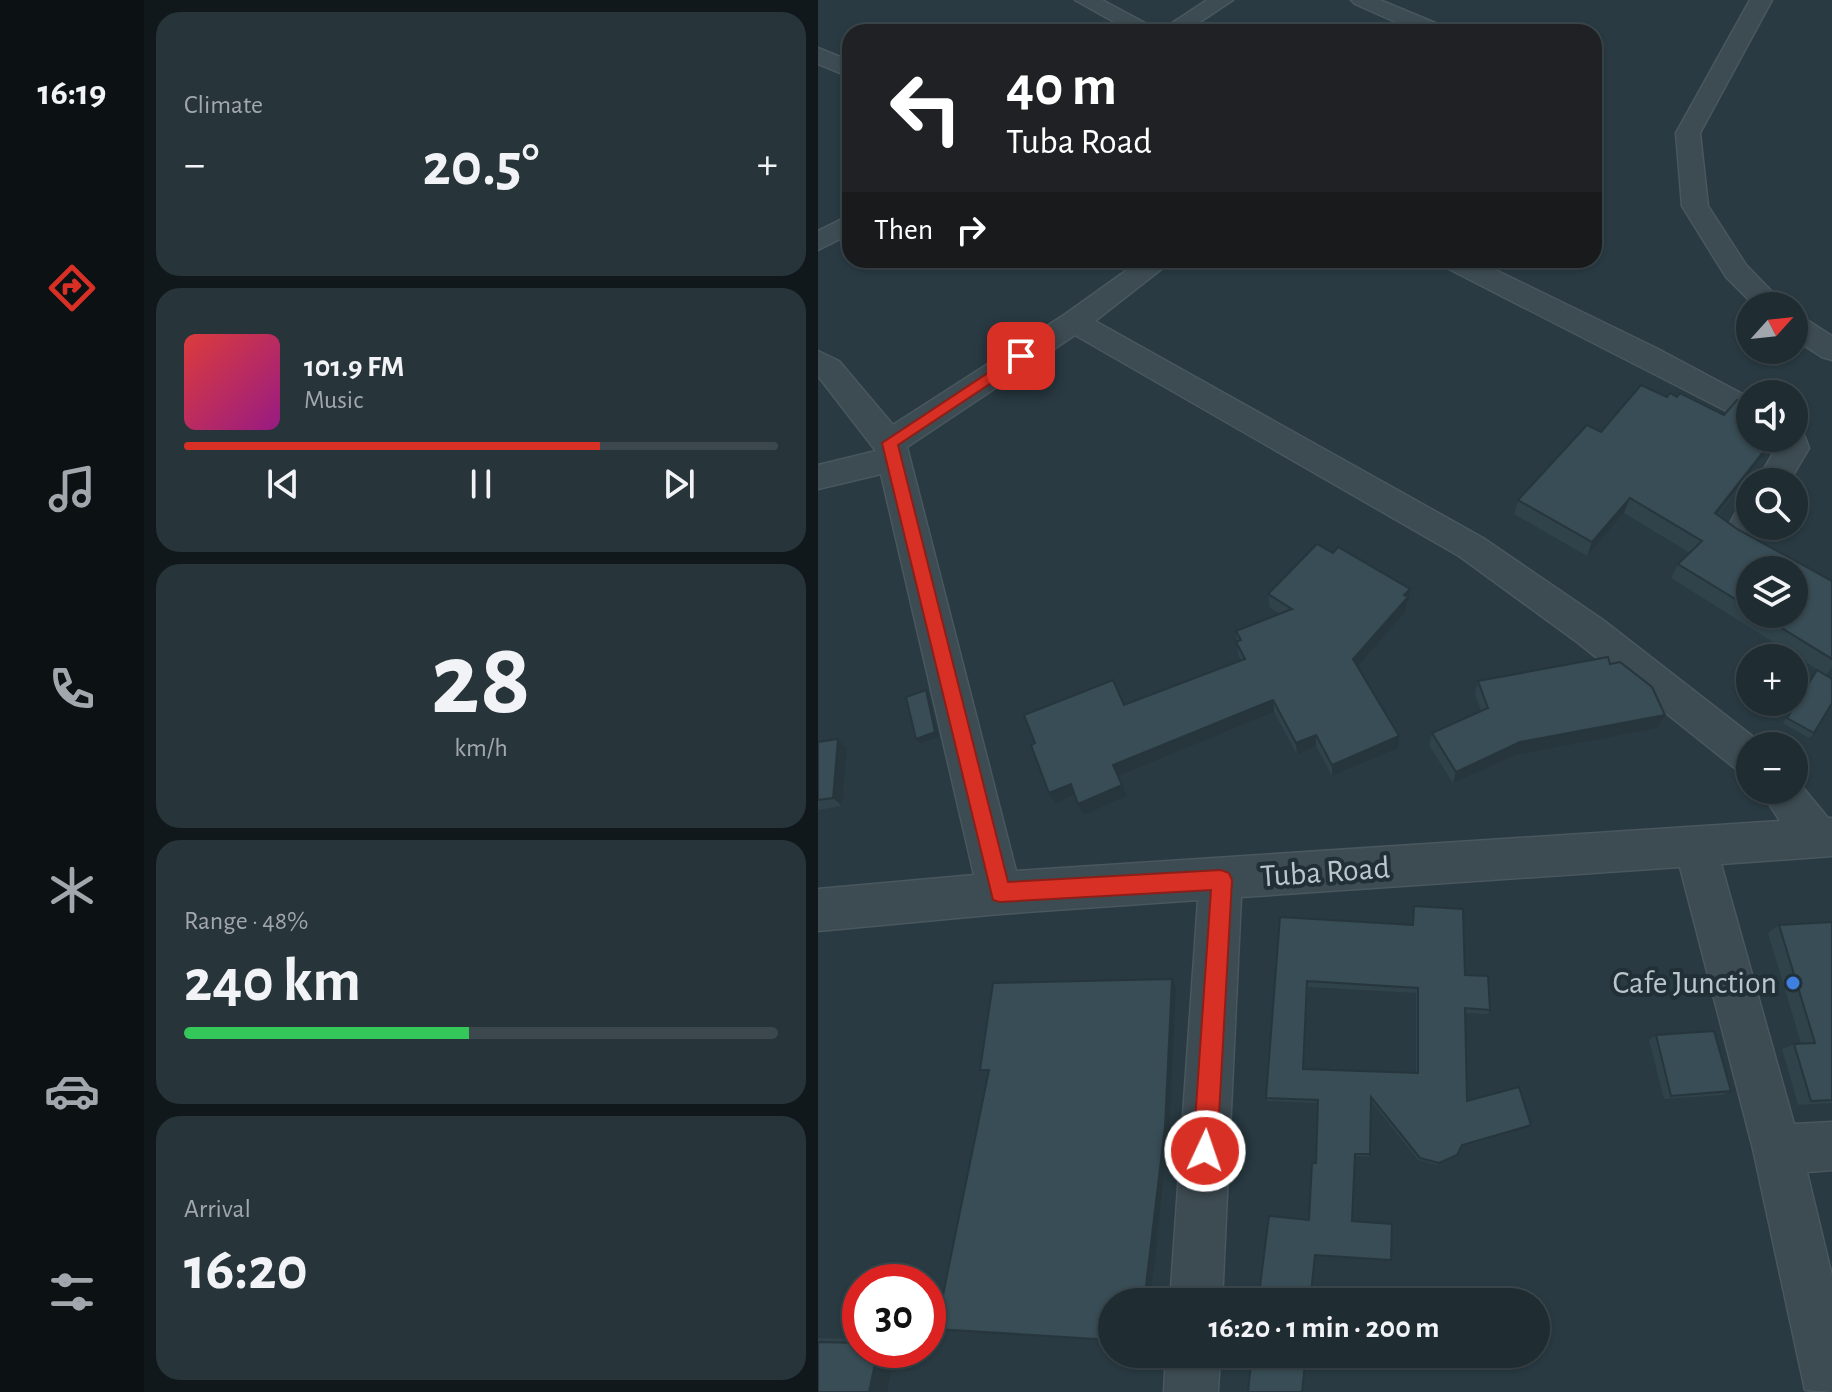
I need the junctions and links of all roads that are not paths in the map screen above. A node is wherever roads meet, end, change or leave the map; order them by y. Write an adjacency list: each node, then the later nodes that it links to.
1 (1086, 0): 5 (street)
2 (1222, 0): 6 (street)
3 (1362, 0): 7 (street)
4 (1761, 0): 14 (street)
5 (1133, 24)
6 (1183, 24)
7 (1418, 24)
8 (818, 55): 9 (street)
9 (842, 66)
10 (842, 228): 11 (street)
11 (818, 242)
12 (1148, 268): 15 (street)
13 (1469, 268): 19 (street)
14 (1758, 292)
15 (1074, 322): 20 (street); 22 (street)
16 (1808, 334): 17 (street)
17 (1832, 350)
18 (818, 361): 20 (street)
19 (1736, 404)
20 (892, 451): 21 (street); 27 (street)
21 (818, 477)
22 (1736, 746)
23 (1793, 804): 24 (street)
24 (1826, 838): 25 (street, Tuba Road)
25 (1695, 845): 26 (street, Tuba Road); 30 (street)
26 (1221, 880): 27 (street, Tuba Road); 31 (street)
27 (1000, 893): 28 (street, Tuba Road)
28 (818, 910)
29 (1832, 1146): 30 (street)
30 (1777, 1149): 33 (street)
31 (1197, 1288)
32 (1192, 1368): 34 (street)
33 (1832, 1390)
34 (1191, 1392)

